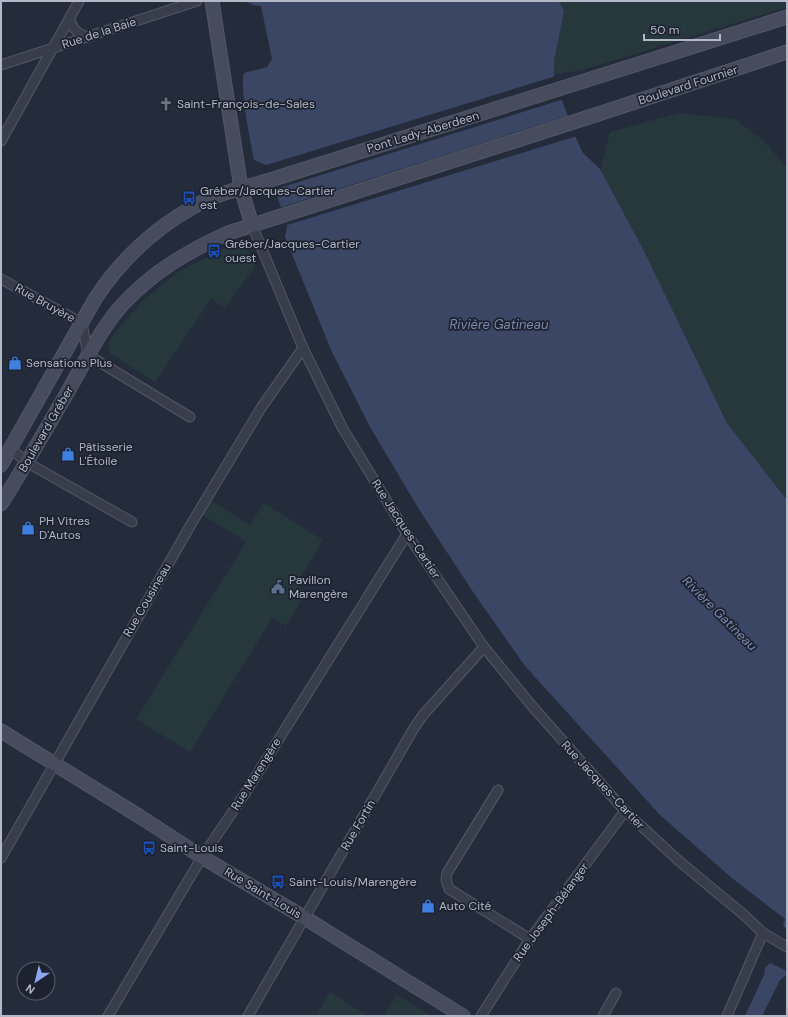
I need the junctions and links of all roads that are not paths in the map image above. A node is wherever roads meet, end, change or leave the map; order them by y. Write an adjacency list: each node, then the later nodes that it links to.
1 (79, 1): 4 (street)
2 (197, 1): 6 (street, Rue de la Baie)
3 (212, 1): 12 (main road, Rue Jacques-Cartier)
4 (70, 17): 6 (street); 7 (street)
5 (787, 17): 11 (main road, Pont Lady-Aberdeen)
6 (89, 37): 7 (street, Rue de la Baie)
7 (53, 48): 9 (street, Rue de la Baie); 10 (street)
8 (787, 52): 13 (main road, Boulevard Fournier)
9 (1, 65)
10 (1, 141)
11 (267, 181): 12 (main road, Boulevard Gréber)
12 (241, 188): 14 (main road, Rue Jacques-Cartier); 16 (main road, Boulevard Gréber)
13 (278, 216): 14 (main road, Boulevard Gréber)
14 (252, 225): 17 (street, Rue Jacques-Cartier); 18 (main road, Boulevard Gréber)
15 (1, 278): 16 (street, Rue Bruyère)
16 (82, 323): 18 (street, Rue Bruyère); 20 (main road, Boulevard Gréber)
17 (303, 348): 25 (street, Rue Jacques-Cartier); 28 (street, Rue Cousineau)
18 (88, 355): 19 (street); 21 (main road, Boulevard Gréber)
19 (190, 417)
20 (11, 450): 21 (street); 22 (main road, Boulevard Gréber)
21 (27, 462): 23 (main road, Boulevard Gréber); 24 (street)
22 (1, 466)
23 (1, 504)
24 (132, 522)
25 (407, 534): 26 (street, Rue Jacques-Cartier); 31 (street, Rue Marengère)
26 (484, 647): 30 (street, Rue Jacques-Cartier); 33 (street, Rue Fortin)
27 (1, 731): 28 (main road, Rue Saint-Louis)
28 (55, 764): 31 (main road, Rue Saint-Louis); 32 (street, Rue Cousineau)
29 (498, 790): 35 (street)
30 (625, 811): 34 (street, Rue Jacques-Cartier); 35 (street, Rue Joseph-Bélanger)
31 (202, 857): 33 (main road, Rue Saint-Louis); 38 (street, Rue Marengère)
32 (1, 858)
33 (305, 918): 39 (street, Rue Fortin); 40 (main road, Rue Saint-Louis)
34 (763, 934): 36 (street, Rue Jacques-Cartier); 43 (street)
35 (530, 939): 41 (street, Rue Joseph-Bélanger)
36 (787, 947)
37 (616, 993): 42 (street)
38 (108, 1016)
39 (248, 1016)
40 (464, 1016)
41 (481, 1016)
42 (603, 1016)
43 (727, 1016)

